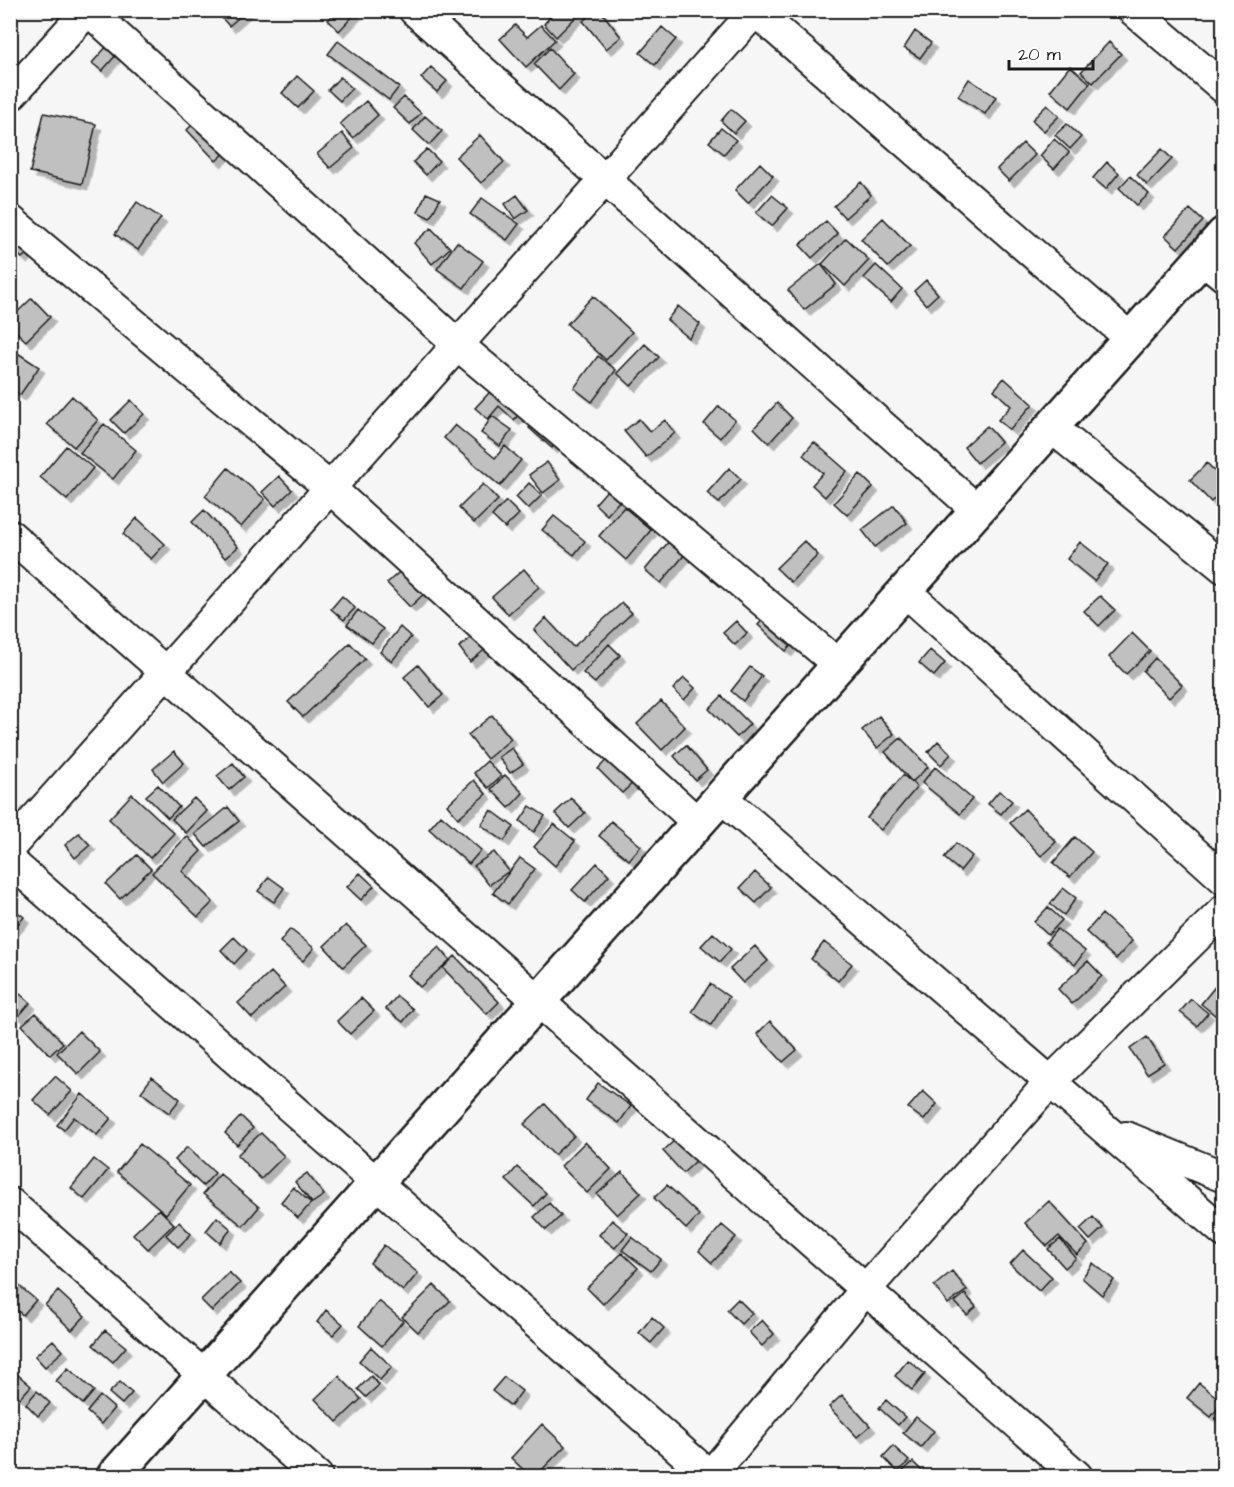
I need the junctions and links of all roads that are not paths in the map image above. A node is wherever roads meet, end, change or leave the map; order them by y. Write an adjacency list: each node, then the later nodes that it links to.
1 (88, 10): 6 (street); 11 (street)
2 (414, 10): 7 (street)
3 (1133, 10): 5 (street)
4 (755, 11): 7 (street); 10 (street)
5 (1224, 88)
6 (10, 96)
7 (606, 179): 11 (street); 14 (street)
8 (10, 220): 13 (street)
9 (1217, 256): 10 (street)
10 (1130, 338): 12 (street)
11 (458, 345): 13 (street); 18 (street)
12 (1052, 427): 14 (street); 16 (street)
13 (330, 488): 19 (street); 21 (street)
14 (977, 510): 17 (street)
15 (10, 535): 19 (street)
16 (1224, 568)
17 (905, 591): 18 (street); 24 (street)
18 (839, 665): 20 (street)
19 (166, 672): 22 (street); 26 (street)
20 (721, 797): 21 (street); 27 (street)
21 (698, 823): 26 (street)
22 (10, 847)
23 (10, 861): 30 (street)
24 (1224, 879)
25 (1224, 910): 27 (street)
26 (539, 1000): 30 (street); 33 (street)
27 (1051, 1081): 28 (street); 33 (street)
28 (1105, 1128): 29 (street); 32 (street)
29 (1224, 1177)
30 (376, 1183): 34 (street); 37 (street)
31 (10, 1203): 34 (street)
32 (1224, 1232)
33 (866, 1289): 37 (street); 38 (street)
34 (204, 1376): 35 (street); 36 (street)
35 (114, 1476)
36 (317, 1476)
37 (710, 1476)
38 (1077, 1476)

